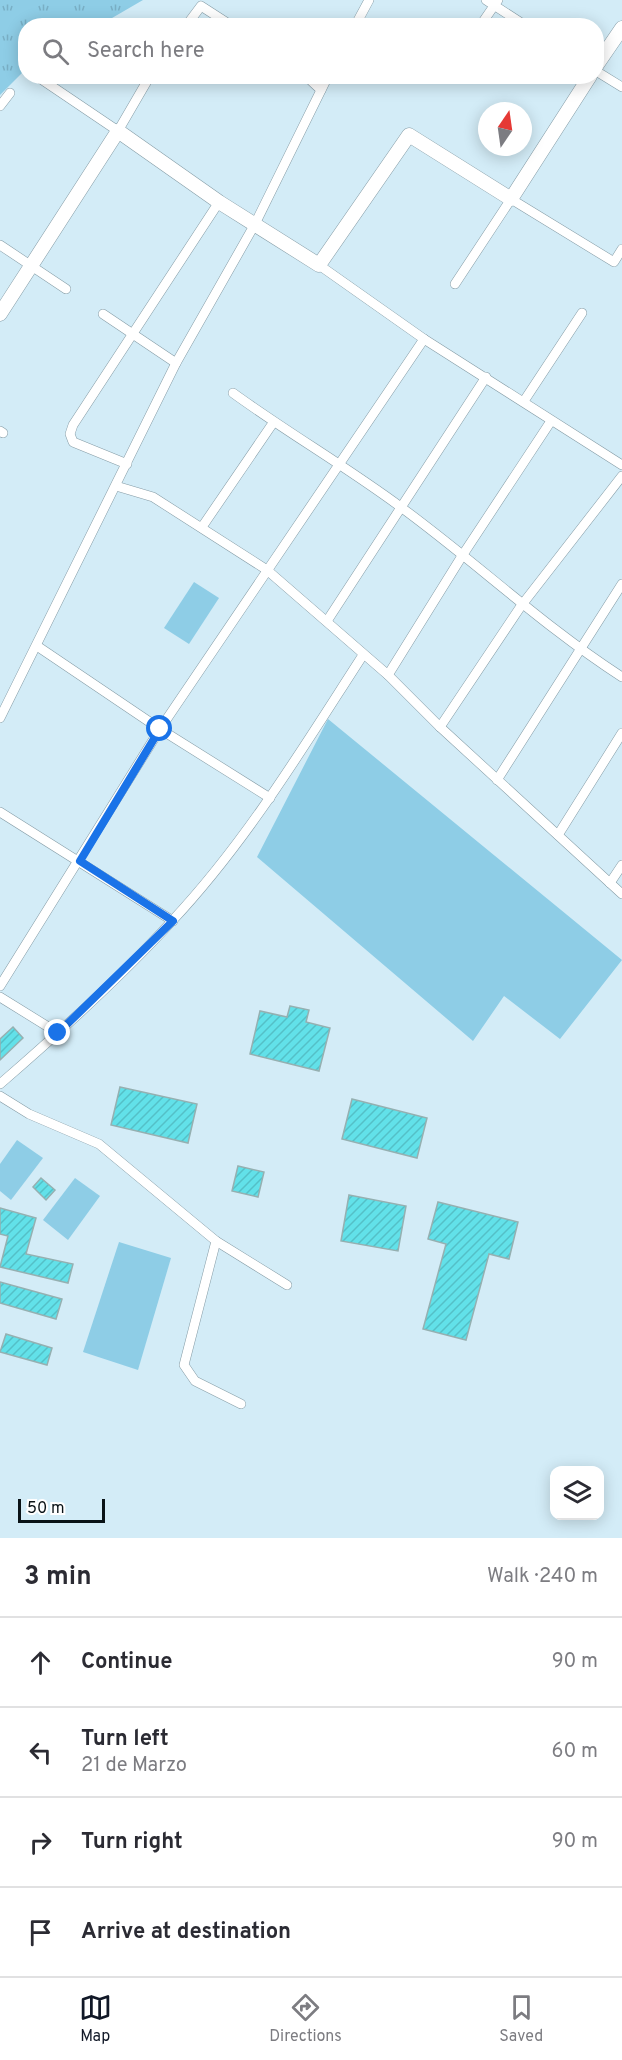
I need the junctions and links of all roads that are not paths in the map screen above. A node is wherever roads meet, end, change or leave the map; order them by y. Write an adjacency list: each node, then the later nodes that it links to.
1 (369, 0): 6 (street)
2 (486, 0): 3 (street)
3 (497, 3): 7 (street); 8 (street)
4 (192, 18): 5 (street)
5 (220, 18)
6 (359, 18)
7 (486, 18)
8 (516, 18)
9 (622, 28): 10 (street)
10 (604, 57)
11 (604, 73): 17 (street)
12 (47, 84): 21 (street)
13 (145, 84): 21 (street)
14 (315, 84): 18 (street)
15 (324, 84): 18 (street)
16 (585, 84): 22 (street)
17 (622, 87)
18 (321, 90): 24 (street)
19 (10, 93): 20 (street)
20 (0, 106)
21 (118, 131): 23 (street); 27 (street)
22 (511, 199): 26 (street); 28 (street); 29 (street)
23 (219, 202): 24 (street); 34 (street)
24 (255, 224): 28 (street); 36 (street)
25 (0, 245): 27 (street)
26 (622, 249)
27 (29, 265): 30 (street); 31 (street)
28 (319, 265): 35 (street)
29 (455, 284)
30 (66, 289)
31 (0, 314)
32 (103, 314): 34 (street)
33 (582, 314): 39 (street)
34 (133, 335): 36 (street); 42 (street)
35 (424, 339): 37 (street); 44 (street)
36 (176, 363): 42 (street)
37 (486, 377): 39 (street); 47 (street)
38 (233, 393): 41 (street)
39 (524, 401): 40 (street)
40 (551, 421): 43 (street); 49 (street)
41 (273, 423): 44 (street); 48 (street)
42 (127, 464): 46 (street)
43 (622, 465)
44 (339, 466): 47 (street); 50 (street)
45 (622, 476): 52 (street)
46 (116, 486): 48 (street); 54 (street)
47 (401, 507): 49 (street); 53 (street)
48 (202, 527): 50 (street)
49 (462, 556): 52 (street); 57 (street)
50 (267, 570): 53 (street); 61 (street)
51 (622, 584): 55 (street)
52 (521, 606): 55 (street); 60 (street)
53 (327, 621): 56 (street)
54 (37, 646): 59 (street); 61 (street)
55 (580, 650): 58 (street); 63 (street)
56 (363, 655): 57 (street); 64 (street)
57 (388, 675): 60 (street)
58 (622, 677)
59 (0, 718)
60 (441, 727): 63 (street)
61 (160, 729): 64 (street); 67 (street)
62 (622, 733): 66 (street)
63 (497, 780): 66 (street)
64 (270, 798): 71 (street)
65 (0, 812): 67 (street)
66 (558, 835): 69 (street)
67 (80, 861): 71 (street); 72 (street)
68 (622, 865): 69 (street)
69 (610, 883): 70 (street)
70 (622, 894)
71 (173, 921): 74 (street)
72 (0, 986)
73 (0, 997): 74 (street)
74 (58, 1033): 75 (street)
75 (0, 1084)
76 (0, 1096): 77 (street)
77 (216, 1241): 78 (street); 79 (street)
78 (287, 1285)
79 (241, 1404)

